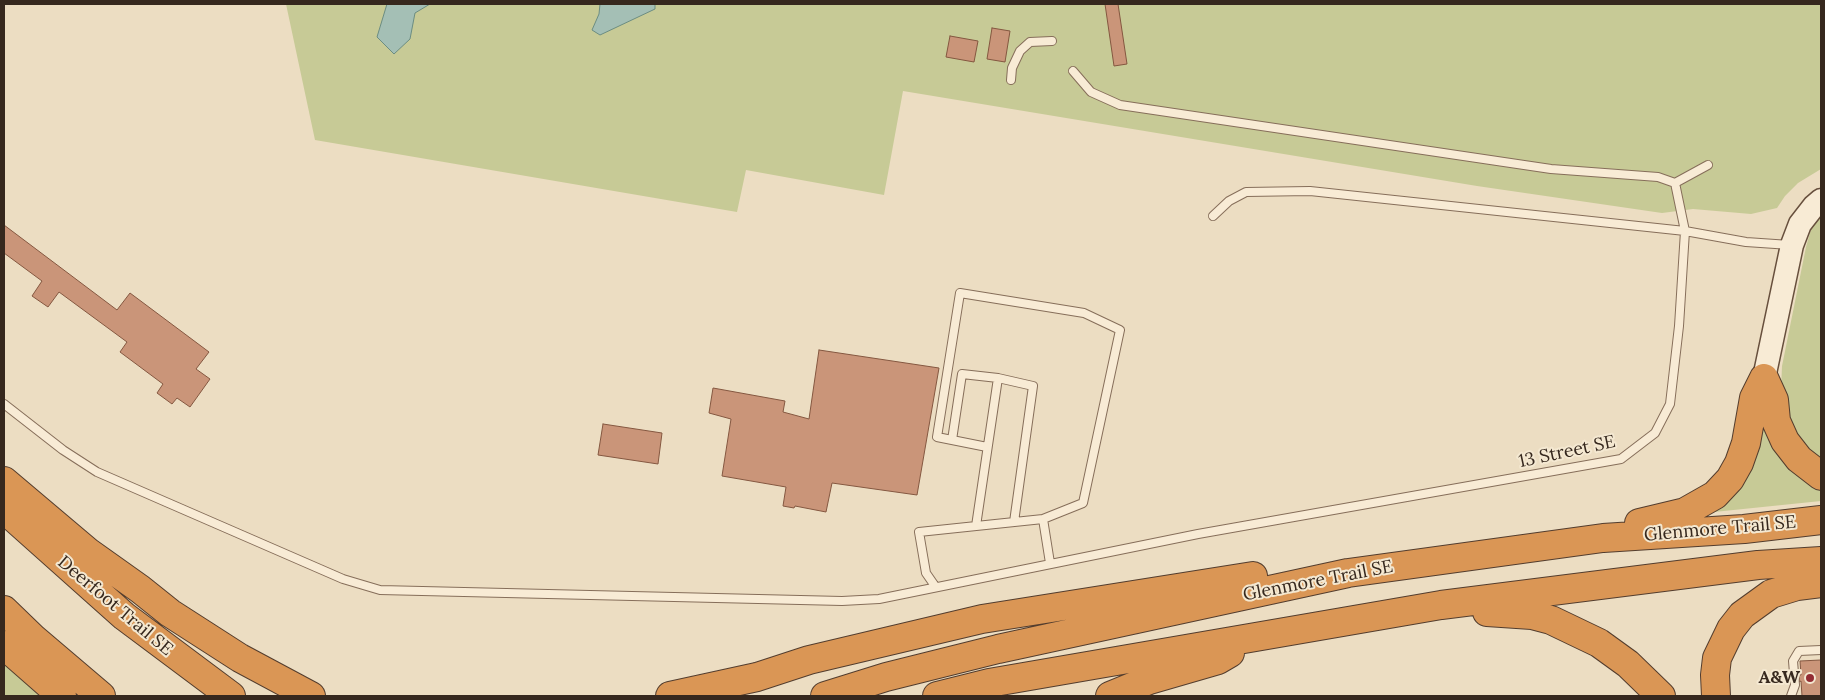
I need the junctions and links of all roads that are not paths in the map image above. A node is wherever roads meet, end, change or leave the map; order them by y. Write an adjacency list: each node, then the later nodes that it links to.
1 (1052, 41): 3 (lane)
2 (1073, 71): 5 (lane)
3 (1010, 80)
4 (1708, 165): 5 (lane)
5 (1674, 183): 8 (lane, 13 Street SE)
6 (1821, 200): 9 (main road)
7 (1213, 216): 8 (lane)
8 (1684, 231): 9 (lane); 24 (lane, 13 Street SE)
9 (1792, 245): 11 (main road)
10 (998, 378): 13 (lane); 14 (lane); 20 (lane)
11 (1764, 378): 15 (highway); 22 (highway)
12 (4, 404): 27 (lane, 13 Street SE)
13 (952, 440): 14 (lane); 18 (lane)
14 (987, 447): 21 (lane)
15 (1821, 476)
16 (4, 481): 38 (highway)
17 (4, 509): 37 (highway, Deerfoot Trail SE)
18 (1043, 520): 20 (lane); 24 (lane)
19 (1821, 520): 22 (highway, Glenmore Trail SE)
20 (1014, 522): 21 (lane)
21 (976, 526): 27 (lane)
22 (1603, 538): 25 (highway, Glenmore Trail SE)
23 (1821, 561): 28 (highway)
24 (1050, 563): 27 (lane, 13 Street SE)
25 (1348, 572): 33 (highway); 41 (highway, Glenmore Trail SE)
26 (1821, 584): 45 (highway)
27 (935, 586)
28 (1441, 605): 30 (highway); 44 (highway)
29 (4, 610): 36 (highway)
30 (1258, 637): 34 (highway); 43 (highway)
31 (4, 645): 35 (highway)
32 (1821, 650): 46 (lane)
33 (757, 677): 39 (highway); 40 (highway)
34 (978, 689): 42 (highway)
35 (62, 696)
36 (100, 696)
37 (231, 696)
38 (311, 696)
39 (670, 696)
40 (711, 696)
41 (825, 696)
42 (937, 696)
43 (1110, 696)
44 (1662, 696)
45 (1716, 696)
46 (1791, 696)

